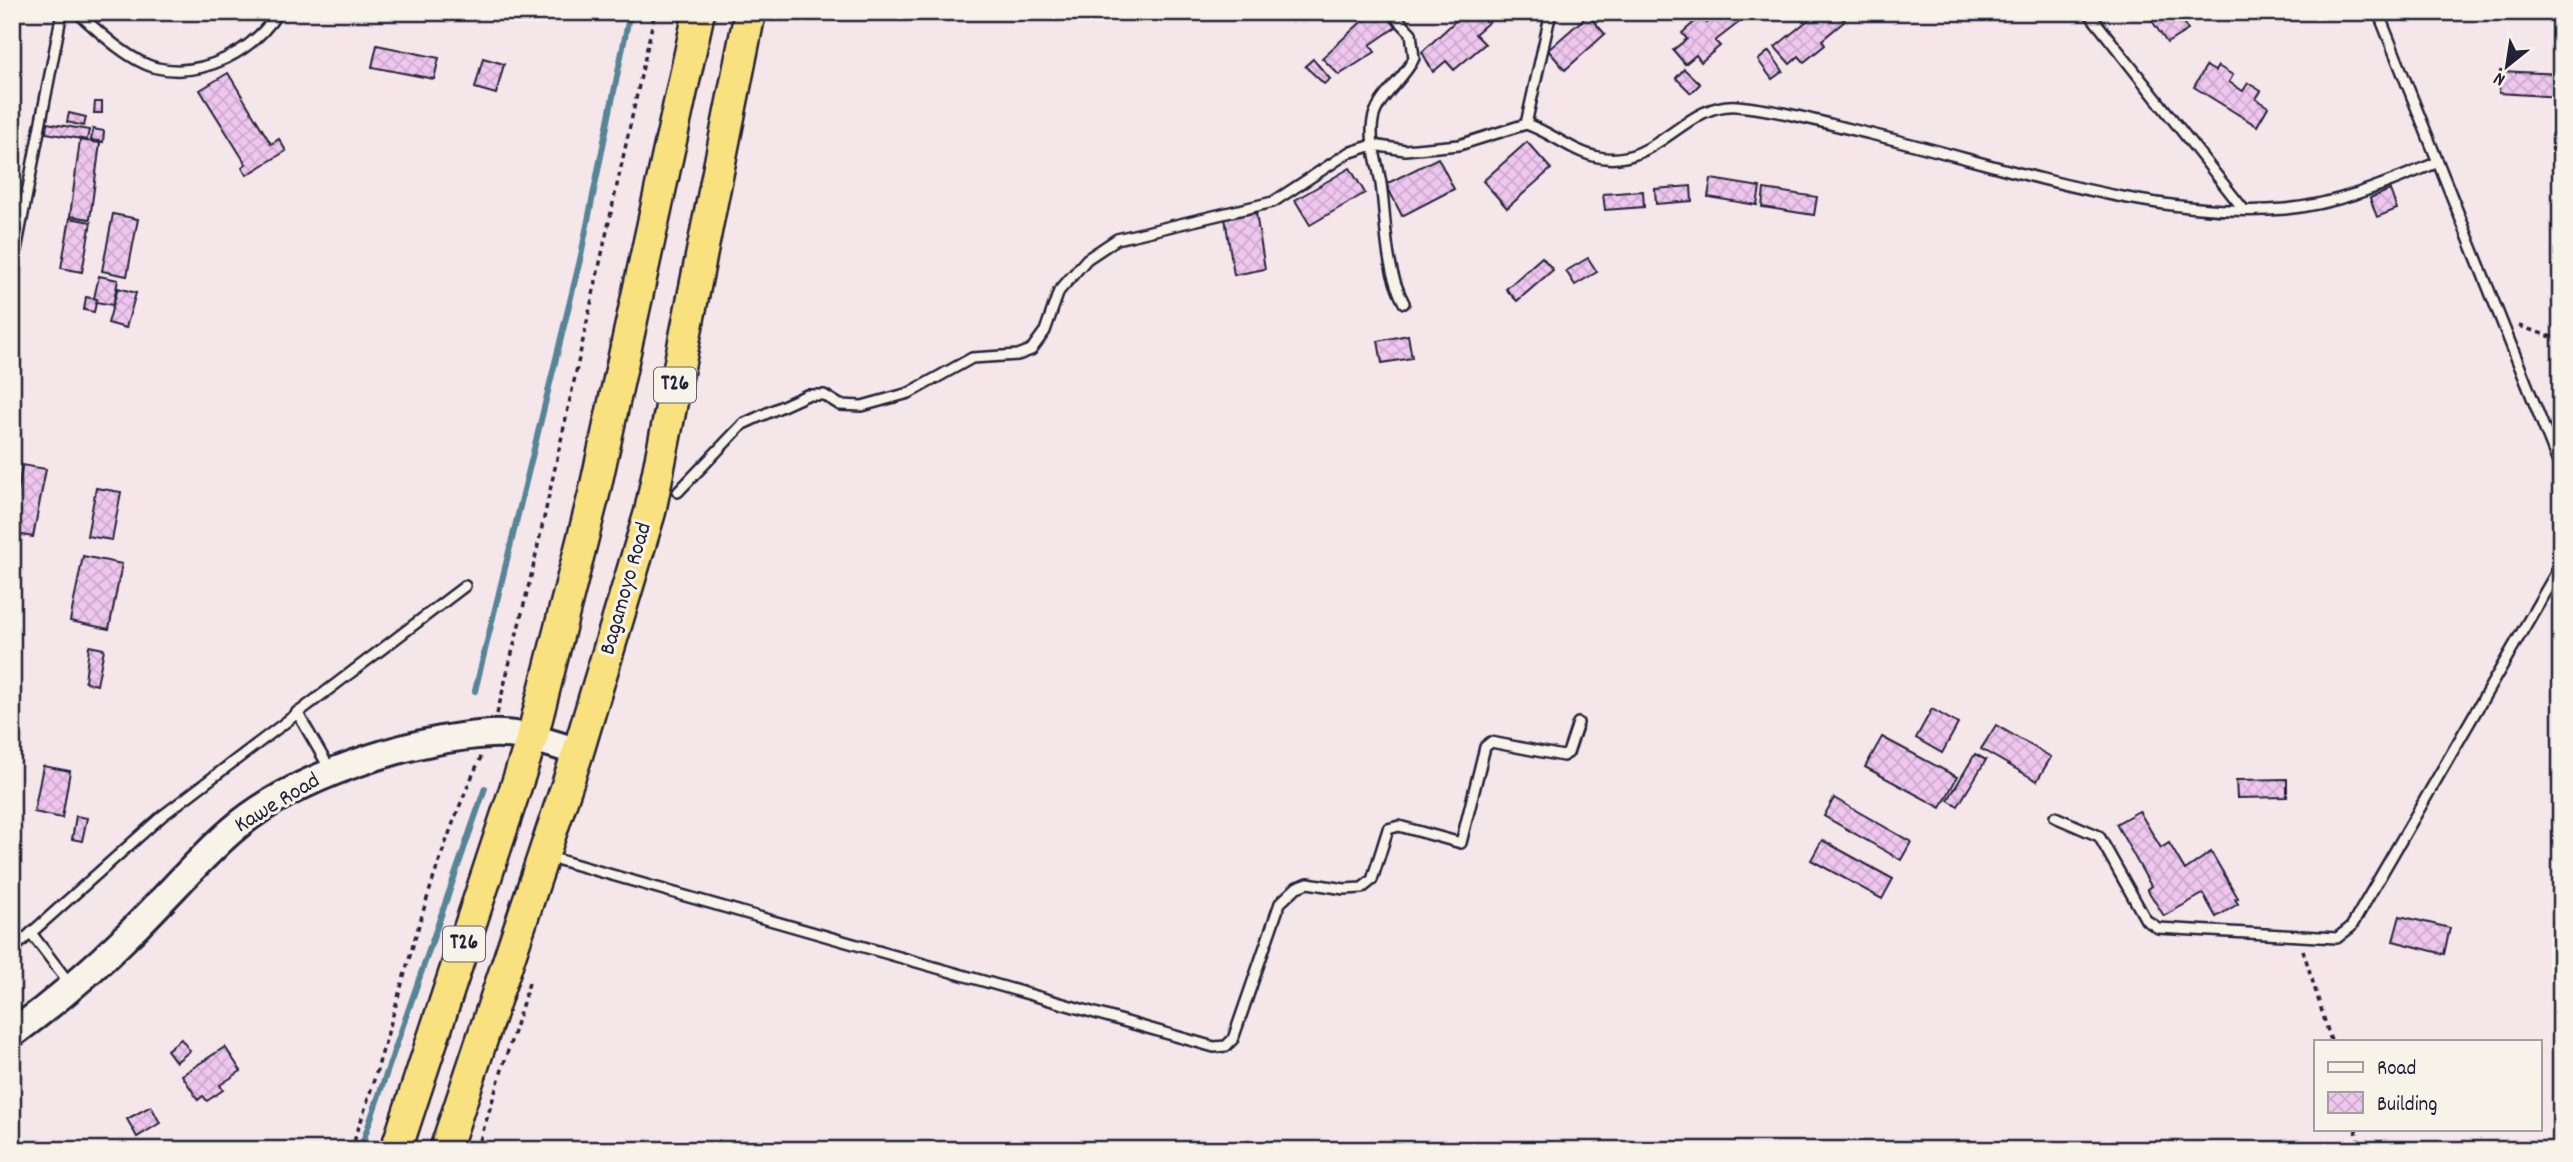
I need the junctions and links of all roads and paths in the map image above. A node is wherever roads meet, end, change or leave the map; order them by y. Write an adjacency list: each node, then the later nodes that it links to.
1 (62, 12): 15 (lane)
2 (77, 12): 3 (lane)
3 (278, 12)
4 (655, 12): 25 (path)
5 (699, 12): 26 (highway, T26)
6 (750, 12): 27 (highway, Bagamoyo Road / T26)
7 (1391, 12): 12 (lane)
8 (1551, 12): 11 (lane)
9 (2088, 12): 14 (lane)
10 (2378, 12): 13 (lane)
11 (1526, 124): 12 (lane); 14 (lane)
12 (1373, 145): 16 (lane); 20 (lane)
13 (2436, 163): 14 (lane); 17 (lane)
14 (2244, 210)
15 (12, 271)
16 (1404, 303)
17 (2500, 321): 18 (path); 19 (lane)
18 (2561, 341)
19 (2561, 470)
20 (678, 492)
21 (2561, 560): 32 (lane)
22 (465, 586): 23 (lane)
23 (297, 712): 28 (lane); 31 (lane)
24 (1578, 723): 30 (lane)
25 (492, 734): 26 (main road, Kawe Road); 28 (main road, Kawe Road); 38 (path)
26 (533, 738): 27 (main road, Kawe Road); 39 (highway, T26)
27 (578, 752): 30 (highway, Bagamoyo Road / T26)
28 (332, 772): 34 (main road, Kawe Road)
29 (2055, 817): 32 (lane)
30 (544, 855): 40 (highway, Bagamoyo Road / T26)
31 (31, 933): 33 (lane); 34 (lane)
32 (2300, 938): 36 (path)
33 (12, 950)
34 (73, 988): 35 (main road, Kawe Road)
35 (12, 1034)
36 (2331, 1040)
37 (2356, 1130): 41 (path)
38 (351, 1150)
39 (396, 1150)
40 (445, 1150)
41 (2360, 1150)

